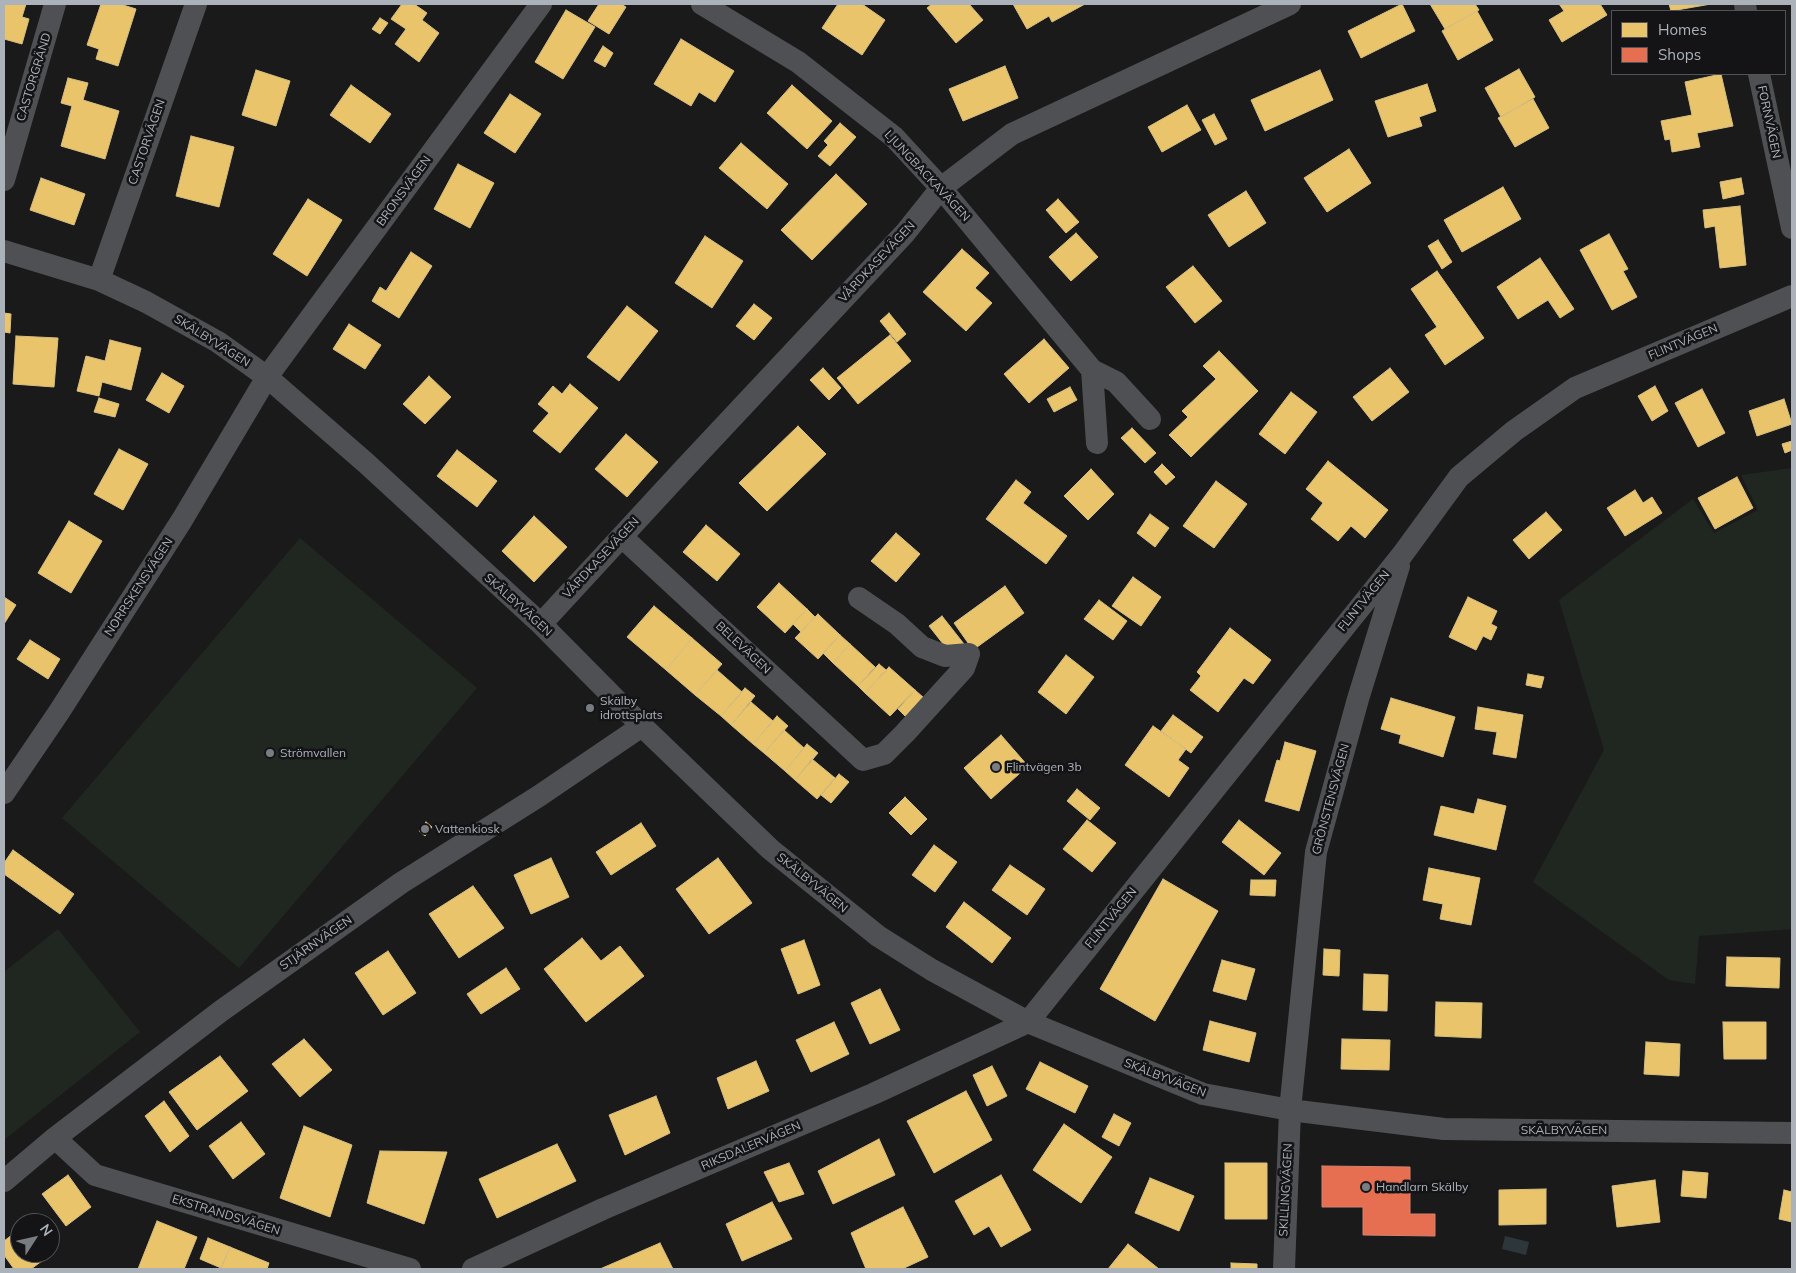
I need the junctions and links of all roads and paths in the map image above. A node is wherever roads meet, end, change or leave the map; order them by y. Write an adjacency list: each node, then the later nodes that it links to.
1 (55, 4): 7 (street, CASTORGRÄND)
2 (196, 4): 11 (street, CASTORVÄGEN)
3 (541, 4): 14 (street, BRONSVÄGEN)
4 (702, 4): 8 (street, LJUNGBACKAVÄGEN)
5 (1290, 4): 8 (street, VÅRDKASEVÄGEN)
6 (1759, 75): 9 (street, FORNVÄGEN)
7 (4, 180)
8 (941, 188): 13 (street, LJUNGBACKAVÄGEN); 18 (street, VÅRDKASEVÄGEN)
9 (1792, 228)
10 (4, 251): 11 (street, SKÄLBYVÄGEN)
11 (99, 280): 14 (street, SKÄLBYVÄGEN)
12 (1792, 296): 19 (street, FLINTVÄGEN)
13 (1092, 370): 15 (street); 16 (street); 17 (street)
14 (267, 378): 21 (street, SKÄLBYVÄGEN); 23 (street, NORRSKENSVÄGEN)
15 (1076, 386)
16 (1150, 419)
17 (1097, 443)
18 (622, 537): 20 (street, BELEVÄGEN); 21 (street, VÅRDKASEVÄGEN)
19 (1402, 555): 24 (street, FLINTVÄGEN); 25 (street, GRÖNSTENSVÄGEN)
20 (859, 598)
21 (541, 624): 22 (street, SKÄLBYVÄGEN)
22 (642, 726): 24 (street, SKÄLBYVÄGEN); 27 (street, STJÄRNVÄGEN)
23 (4, 793)
24 (1028, 1022): 25 (street, SKÄLBYVÄGEN); 30 (street, RIKSDALERVÄGEN)
25 (1290, 1110): 26 (street, SKÄLBYVÄGEN); 31 (street, SKILLINGVÄGEN)
26 (1792, 1133)
27 (55, 1138): 28 (street, STJÄRNVÄGEN); 29 (street, EKSTRANDSVÄGEN)
28 (4, 1181)
29 (410, 1269)
30 (473, 1269)
31 (1284, 1269)

